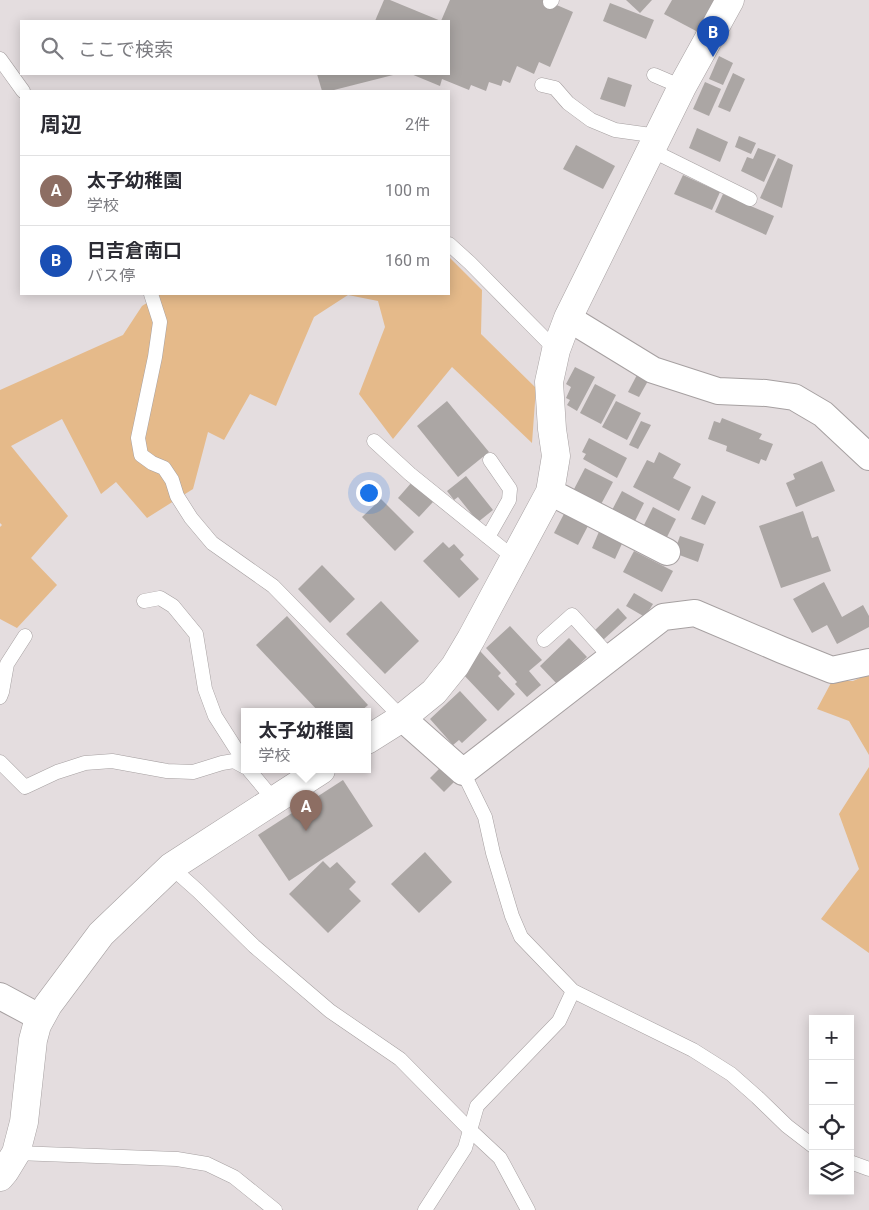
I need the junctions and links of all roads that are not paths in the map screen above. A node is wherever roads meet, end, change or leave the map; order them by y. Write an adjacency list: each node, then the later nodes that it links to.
1 (730, 0): 5 (street)
2 (0, 59): 6 (lane)
3 (654, 75): 5 (lane)
4 (542, 85): 7 (lane)
5 (682, 88): 7 (street)
6 (22, 90)
7 (655, 143): 8 (lane); 11 (street)
8 (750, 199)
9 (450, 245): 12 (lane)
10 (151, 295): 26 (lane)
11 (568, 318): 12 (street); 14 (street)
12 (556, 350): 16 (street)
13 (374, 441): 17 (lane)
14 (869, 457)
15 (490, 460): 17 (lane)
16 (550, 492): 18 (street); 19 (street)
17 (488, 537): 19 (lane)
18 (667, 552)
19 (514, 558): 26 (street)
20 (144, 601): 28 (lane)
21 (25, 636): 25 (lane)
22 (544, 640): 23 (lane)
23 (611, 658): 24 (street); 31 (street)
24 (869, 662)
25 (0, 697)
26 (402, 718): 27 (street); 31 (street)
27 (371, 737)
28 (241, 757)
29 (0, 762): 30 (lane)
30 (241, 765)
31 (463, 772): 36 (lane)
32 (252, 773): 34 (lane)
33 (316, 773): 34 (street)
34 (274, 800): 35 (street)
35 (171, 867): 38 (street); 39 (lane)
36 (573, 991): 39 (lane); 40 (lane)
37 (0, 996): 38 (street)
38 (41, 1018): 41 (street)
39 (470, 1130): 46 (lane); 47 (lane)
40 (809, 1143)
41 (16, 1153): 44 (street); 45 (lane)
42 (854, 1163): 43 (lane)
43 (869, 1169)
44 (0, 1177)
45 (276, 1210)
46 (425, 1210)
47 (528, 1210)

